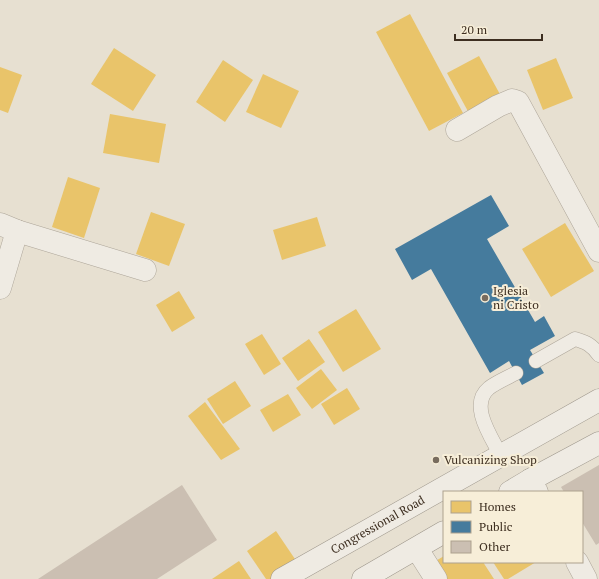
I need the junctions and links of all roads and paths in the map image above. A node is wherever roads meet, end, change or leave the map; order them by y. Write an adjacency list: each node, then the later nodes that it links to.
1 (457, 130): 3 (main road)
2 (8, 228): 4 (main road); 5 (main road)
3 (599, 251)
4 (145, 270)
5 (0, 288)
6 (599, 355): 7 (lane)
7 (536, 361)
8 (516, 373): 11 (lane)
9 (599, 400): 11 (main road, Congressional Road)
10 (599, 443): 12 (main road)
11 (501, 456): 17 (main road, Congressional Road)
12 (533, 486): 13 (main road)
13 (514, 491)
14 (443, 533): 15 (main road)
15 (417, 549): 18 (main road); 19 (main road)
16 (578, 563): 20 (main road)
17 (282, 579)
18 (363, 579)
19 (436, 579)
20 (586, 579)

